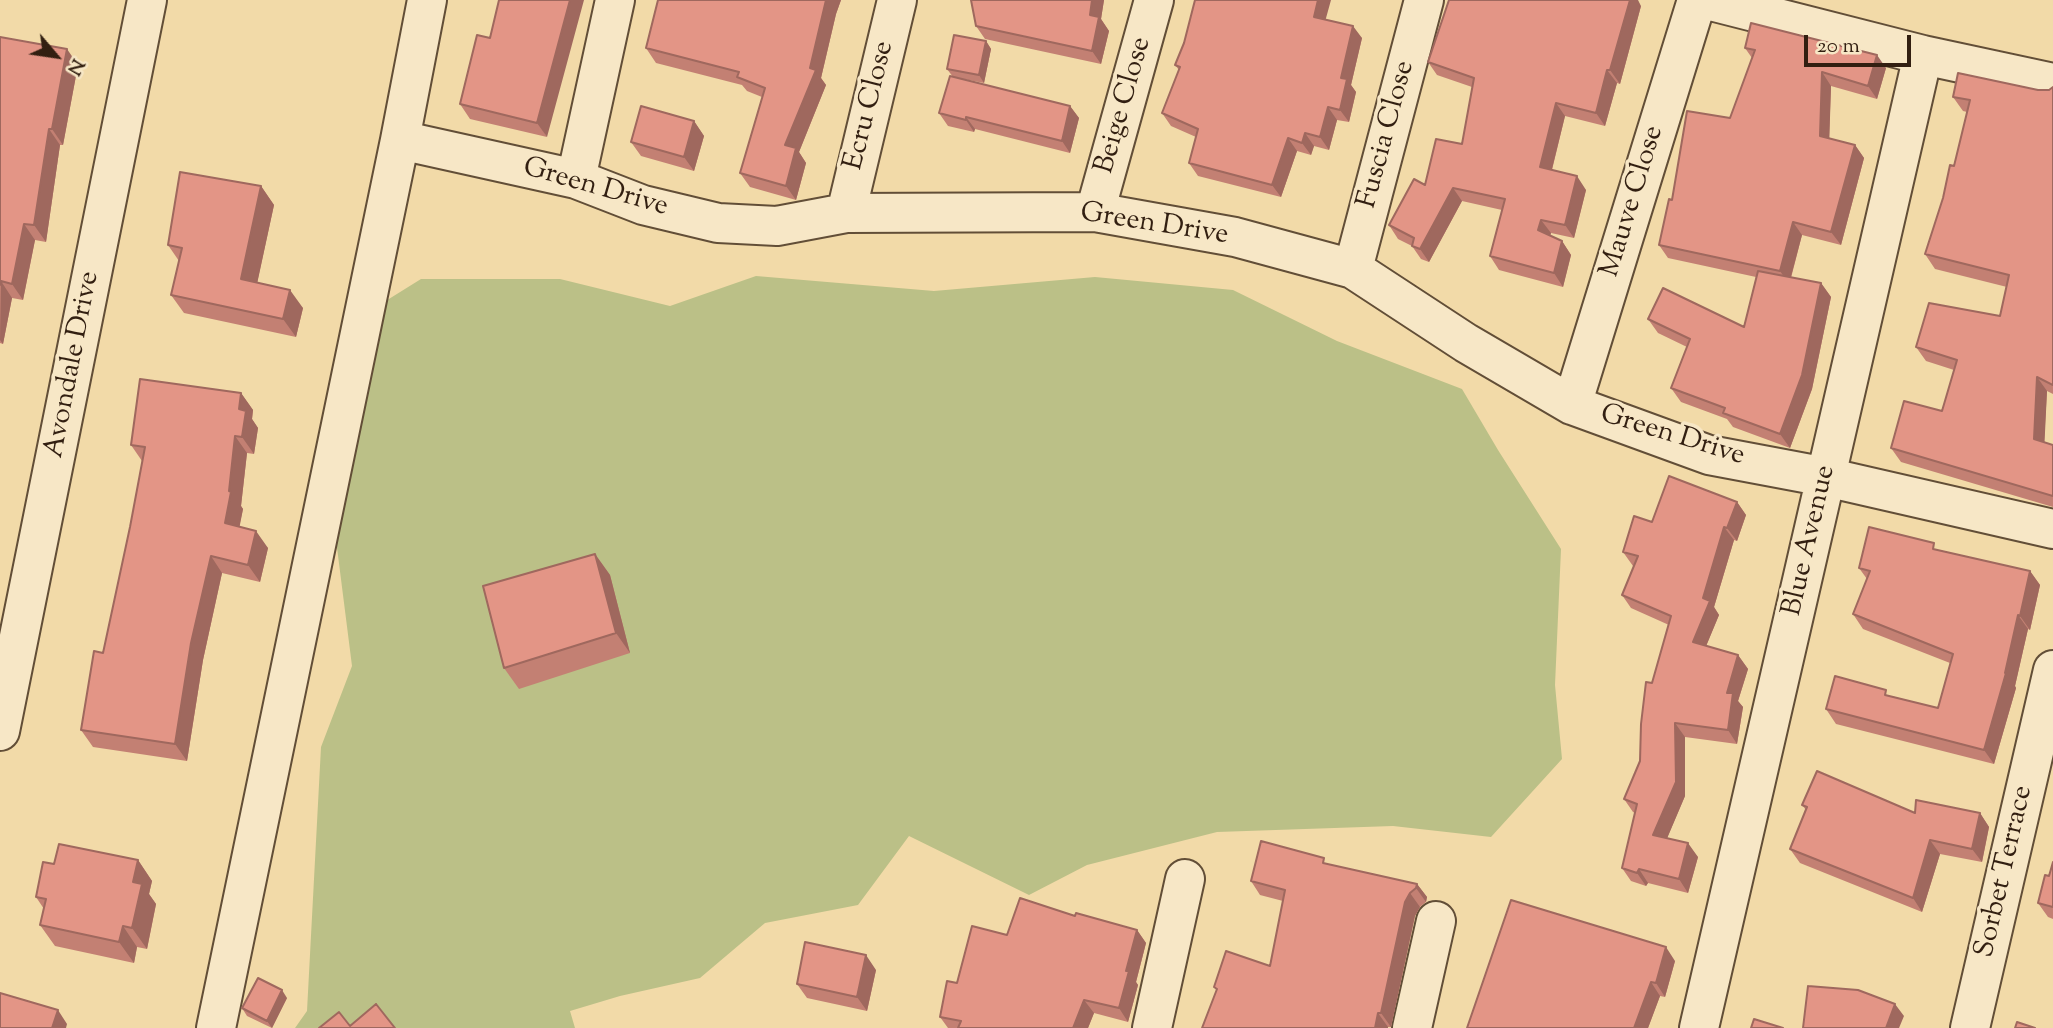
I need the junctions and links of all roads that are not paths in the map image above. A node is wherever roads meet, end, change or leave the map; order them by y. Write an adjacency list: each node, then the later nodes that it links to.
1 (147, 0): 20 (street, Avondale Drive)
2 (427, 0): 11 (street)
3 (615, 0): 12 (street)
4 (897, 0): 14 (street, Ecru Close)
5 (1154, 0): 13 (street, Beige Close)
6 (1424, 0): 15 (street, Fuscia Close)
7 (1697, 0): 16 (street, Mauve Close)
8 (1707, 0): 9 (street)
9 (1923, 55): 10 (street); 17 (street, Blue Avenue)
10 (2053, 83)
11 (400, 140): 12 (street, Green Drive); 24 (street)
12 (576, 179): 14 (street, Green Drive)
13 (1095, 212): 14 (street, Green Drive); 15 (street, Green Drive)
14 (846, 213)
15 (1353, 269): 16 (street, Green Drive)
16 (1572, 405): 17 (street, Green Drive)
17 (1826, 478): 18 (street, Green Drive); 27 (street, Blue Avenue)
18 (2053, 529)
19 (2053, 670): 23 (street, Sorbet Terrace)
20 (0, 731)
21 (1185, 879): 25 (street)
22 (1436, 921): 26 (street)
23 (1974, 1010)
24 (216, 1028)
25 (1152, 1028)
26 (1412, 1028)
27 (1699, 1028)

